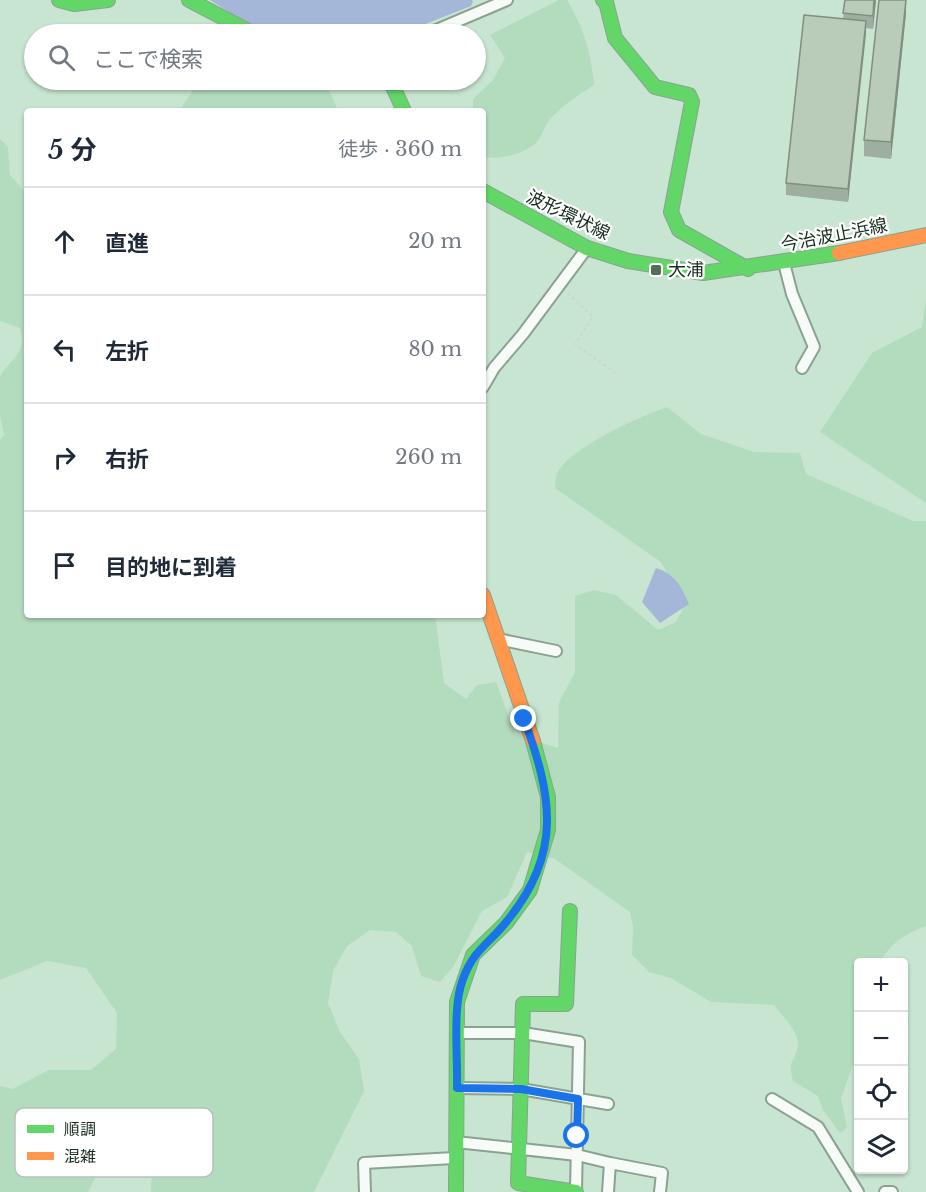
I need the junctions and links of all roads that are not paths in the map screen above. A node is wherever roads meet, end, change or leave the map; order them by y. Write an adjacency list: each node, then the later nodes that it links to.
1 (59, 0): 2 (street)
2 (108, 0)
3 (189, 0): 6 (street)
4 (507, 0): 7 (street)
5 (603, 0): 14 (street)
6 (235, 24)
7 (451, 24)
8 (395, 90): 9 (street)
9 (403, 108)
10 (486, 193): 12 (street, 波形環状線)
11 (926, 235): 13 (street, 今治波止浜線)
12 (587, 248): 14 (street, 波形環状線); 16 (street)
13 (784, 263): 14 (street, 今治波止浜線); 15 (street)
14 (748, 269)
15 (802, 368)
16 (486, 382)
17 (486, 604): 18 (street)
18 (498, 639): 19 (street); 21 (street)
19 (556, 651)
20 (570, 911): 22 (street)
21 (458, 1033): 22 (street); 23 (street)
22 (523, 1033): 24 (street); 25 (street)
23 (457, 1088): 24 (street); 28 (street)
24 (521, 1089): 25 (street); 29 (street)
25 (578, 1099): 27 (street); 30 (street)
26 (771, 1099): 38 (street)
27 (608, 1104)
28 (456, 1142): 29 (street); 31 (street)
29 (519, 1148): 30 (street); 33 (street)
30 (577, 1155): 32 (street); 33 (street)
31 (454, 1158): 34 (street); 35 (street)
32 (610, 1163): 36 (street); 37 (street)
33 (576, 1191)
34 (365, 1192)
35 (456, 1192)
36 (608, 1192)
37 (660, 1192)
38 (858, 1192)
39 (885, 1192): 40 (street)
40 (892, 1192)

